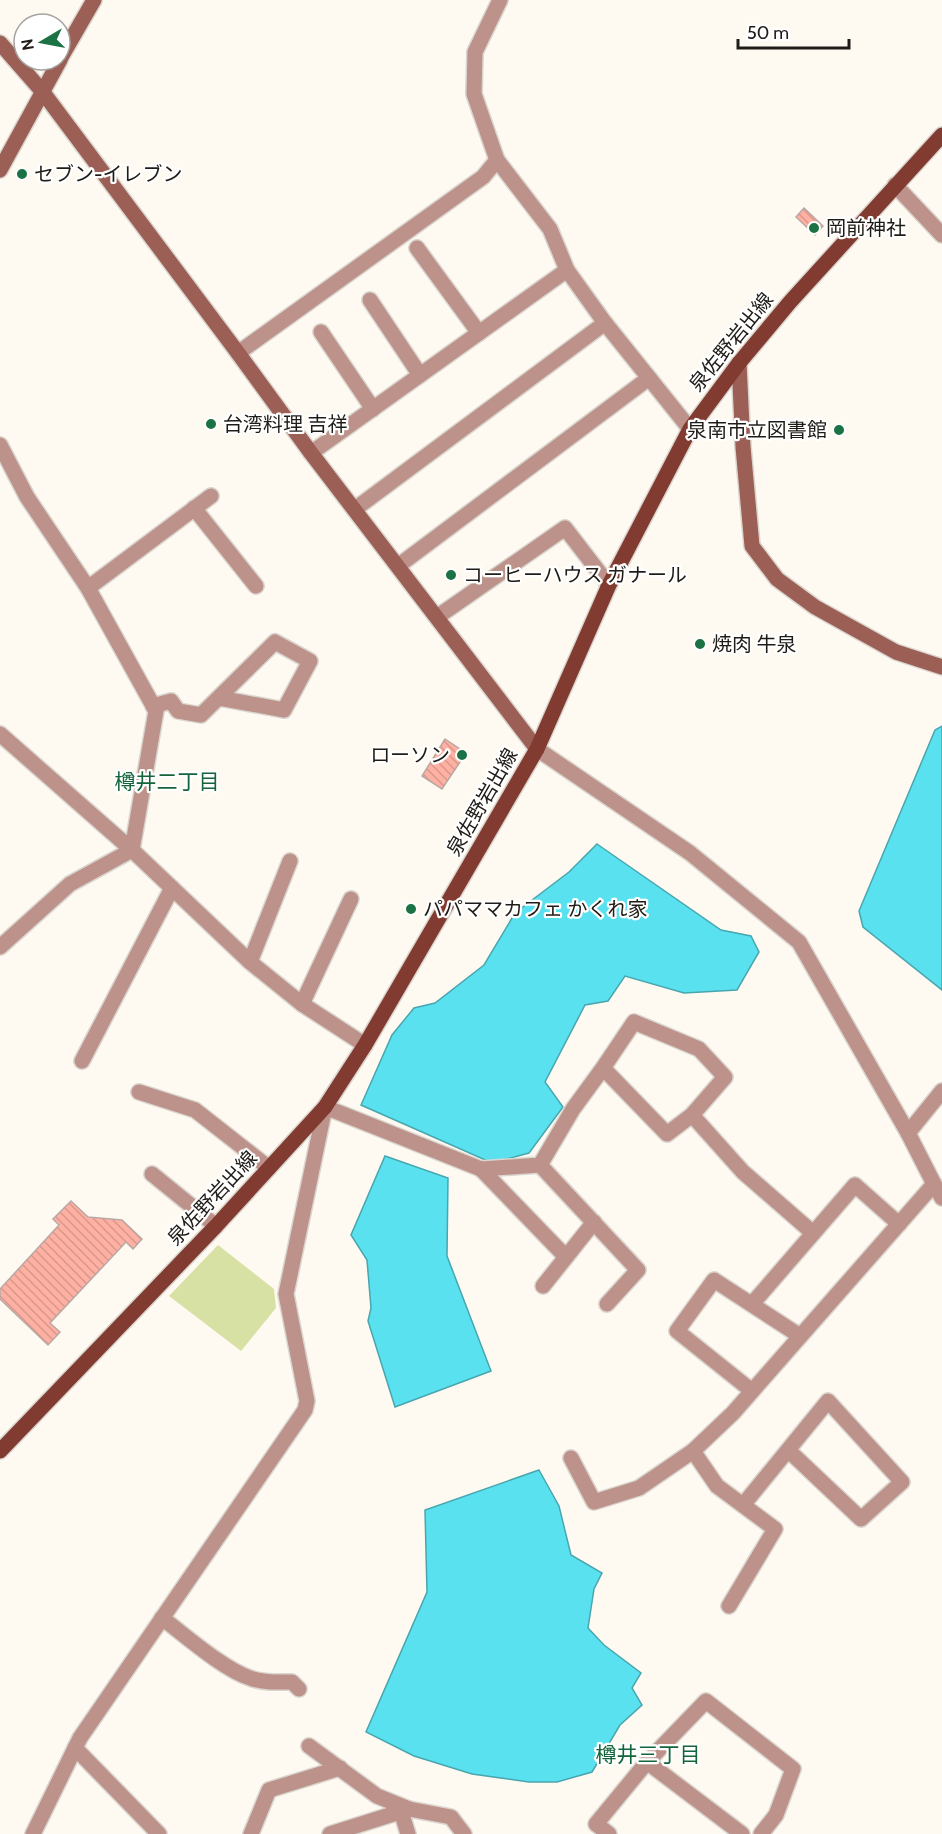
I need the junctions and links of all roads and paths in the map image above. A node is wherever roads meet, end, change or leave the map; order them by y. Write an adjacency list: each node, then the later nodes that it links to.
1 (94, 0): 3 (street)
2 (500, 0): 9 (street)
3 (72, 39)
4 (0, 43): 6 (street)
5 (53, 72): 6 (street)
6 (42, 91): 8 (street); 18 (street)
7 (942, 135): 10 (main road, 泉佐野岩出線)
8 (2, 159)
9 (497, 160): 13 (street); 18 (street)
10 (895, 185): 11 (street); 19 (main road, 泉佐野岩出線)
11 (942, 235)
12 (417, 248): 17 (street)
13 (567, 270): 15 (street); 17 (street)
14 (370, 300): 20 (street)
15 (605, 322): 21 (street); 28 (street)
16 (321, 332): 22 (street)
17 (479, 333): 20 (street)
18 (238, 353): 25 (street)
19 (739, 363): 23 (main road, 泉佐野岩出線); 34 (street)
20 (420, 375): 22 (street)
21 (650, 378): 23 (street); 29 (street)
22 (373, 409): 25 (street)
23 (690, 429): 30 (main road, 泉佐野岩出線)
24 (0, 445): 32 (street)
25 (311, 453): 28 (street)
26 (211, 496): 27 (street)
27 (194, 508): 31 (street); 32 (street)
28 (355, 509): 29 (street)
29 (398, 566): 33 (street)
30 (609, 585): 33 (street); 38 (main road, 泉佐野岩出線)
31 (256, 586)
32 (88, 588): 36 (street)
33 (436, 617): 38 (street)
34 (942, 667)
35 (219, 698): 35 (street); 36 (street)
36 (153, 706): 39 (street)
37 (0, 734): 39 (street)
38 (537, 749): 46 (main road, 泉佐野岩出線); 53 (street)
39 (132, 850): 41 (street); 43 (street)
40 (290, 861): 44 (street)
41 (172, 888): 44 (street); 47 (street)
42 (351, 899): 45 (street)
43 (0, 947)
44 (249, 962): 45 (street)
45 (302, 1004): 46 (street)
46 (365, 1045): 51 (main road, 泉佐野岩出線)
47 (82, 1061)
48 (603, 1068): 52 (street); 52 (street); 54 (street)
49 (942, 1091): 53 (street)
50 (139, 1092): 55 (street)
51 (325, 1107): 55 (main road, 泉佐野岩出線); 56 (street); 75 (street)
52 (692, 1116): 62 (street)
53 (908, 1133): 58 (street)
54 (540, 1165): 56 (street); 59 (street)
55 (269, 1168): 61 (main road, 泉佐野岩出線)
56 (481, 1169): 63 (street)
57 (152, 1174): 61 (street)
58 (938, 1191): 60 (street)
59 (594, 1222): 63 (street); 65 (street)
60 (899, 1224): 62 (street); 67 (street)
61 (216, 1226): 70 (main road, 泉佐野岩出線)
62 (813, 1233): 66 (street)
63 (566, 1257): 64 (street)
64 (543, 1286)
65 (607, 1304)
66 (752, 1304): 67 (street); 68 (street)
67 (800, 1336): 68 (street)
68 (752, 1391): 71 (street)
69 (788, 1450): 69 (street); 73 (street)
70 (0, 1451)
71 (693, 1451): 72 (street); 73 (street)
72 (571, 1458)
73 (743, 1505): 74 (street)
74 (729, 1606)
75 (162, 1618): 76 (street); 78 (street)
76 (299, 1689)
77 (309, 1746): 80 (street)
78 (75, 1748): 83 (street); 84 (street)
79 (647, 1762): 89 (street); 90 (street); 91 (street)
80 (340, 1768): 81 (street); 85 (street)
81 (405, 1810): 82 (street); 87 (street); 88 (street)
82 (352, 1830): 86 (street)
83 (33, 1834)
84 (159, 1834)
85 (251, 1834)
86 (330, 1834)
87 (408, 1834)
88 (464, 1834)
89 (609, 1834)
90 (742, 1834)
91 (761, 1834)

